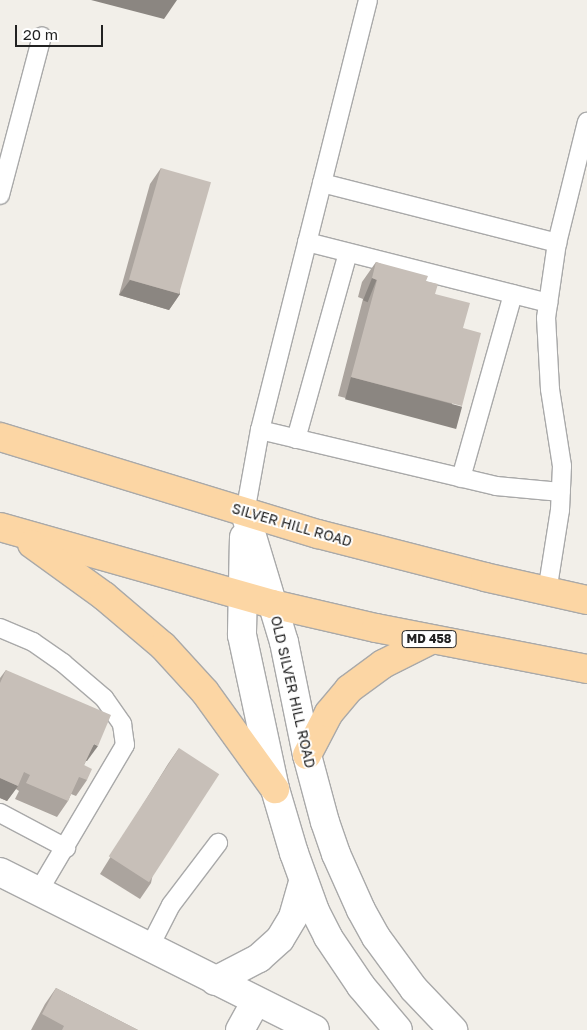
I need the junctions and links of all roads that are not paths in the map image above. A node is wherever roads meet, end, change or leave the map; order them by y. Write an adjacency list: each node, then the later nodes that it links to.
1 (368, 0): 4 (lane)
2 (42, 36): 5 (lane)
3 (587, 122): 7 (lane)
4 (322, 183): 6 (lane); 7 (lane)
5 (0, 195)
6 (307, 242): 8 (lane); 11 (lane)
7 (556, 243): 10 (lane)
8 (348, 252): 9 (lane); 13 (lane)
9 (513, 294): 10 (lane); 14 (lane)
10 (548, 303): 15 (lane)
11 (260, 430): 13 (lane); 16 (lane)
12 (0, 438): 16 (main road, SILVER HILL ROAD)
13 (296, 439): 14 (lane)
14 (461, 478): 15 (lane)
15 (560, 492): 18 (lane)
16 (245, 513): 18 (main road, SILVER HILL ROAD); 19 (street); 21 (street, OLD SILVER HILL ROAD)
17 (7, 529): 19 (main road, MD 458); 26 (main road)
18 (547, 592): 20 (main road, SILVER HILL ROAD)
19 (243, 595): 21 (main road, MD 458); 26 (street)
20 (587, 600)
21 (272, 604): 23 (main road, MD 458); 25 (street, OLD SILVER HILL ROAD)
22 (0, 628): 29 (lane)
23 (431, 640): 24 (main road, MD 458); 25 (main road)
24 (587, 669)
25 (308, 755): 39 (street, OLD SILVER HILL ROAD)
26 (275, 789): 31 (street)
27 (0, 812): 29 (lane)
28 (218, 843): 33 (lane)
29 (66, 848): 32 (lane)
30 (0, 872): 32 (street)
31 (303, 882): 34 (street); 38 (street)
32 (38, 892): 33 (street)
33 (149, 948): 34 (street)
34 (215, 981): 35 (street)
35 (256, 1001): 36 (street); 37 (street)
36 (240, 1030)
37 (315, 1030)
38 (398, 1030)
39 (453, 1030)

